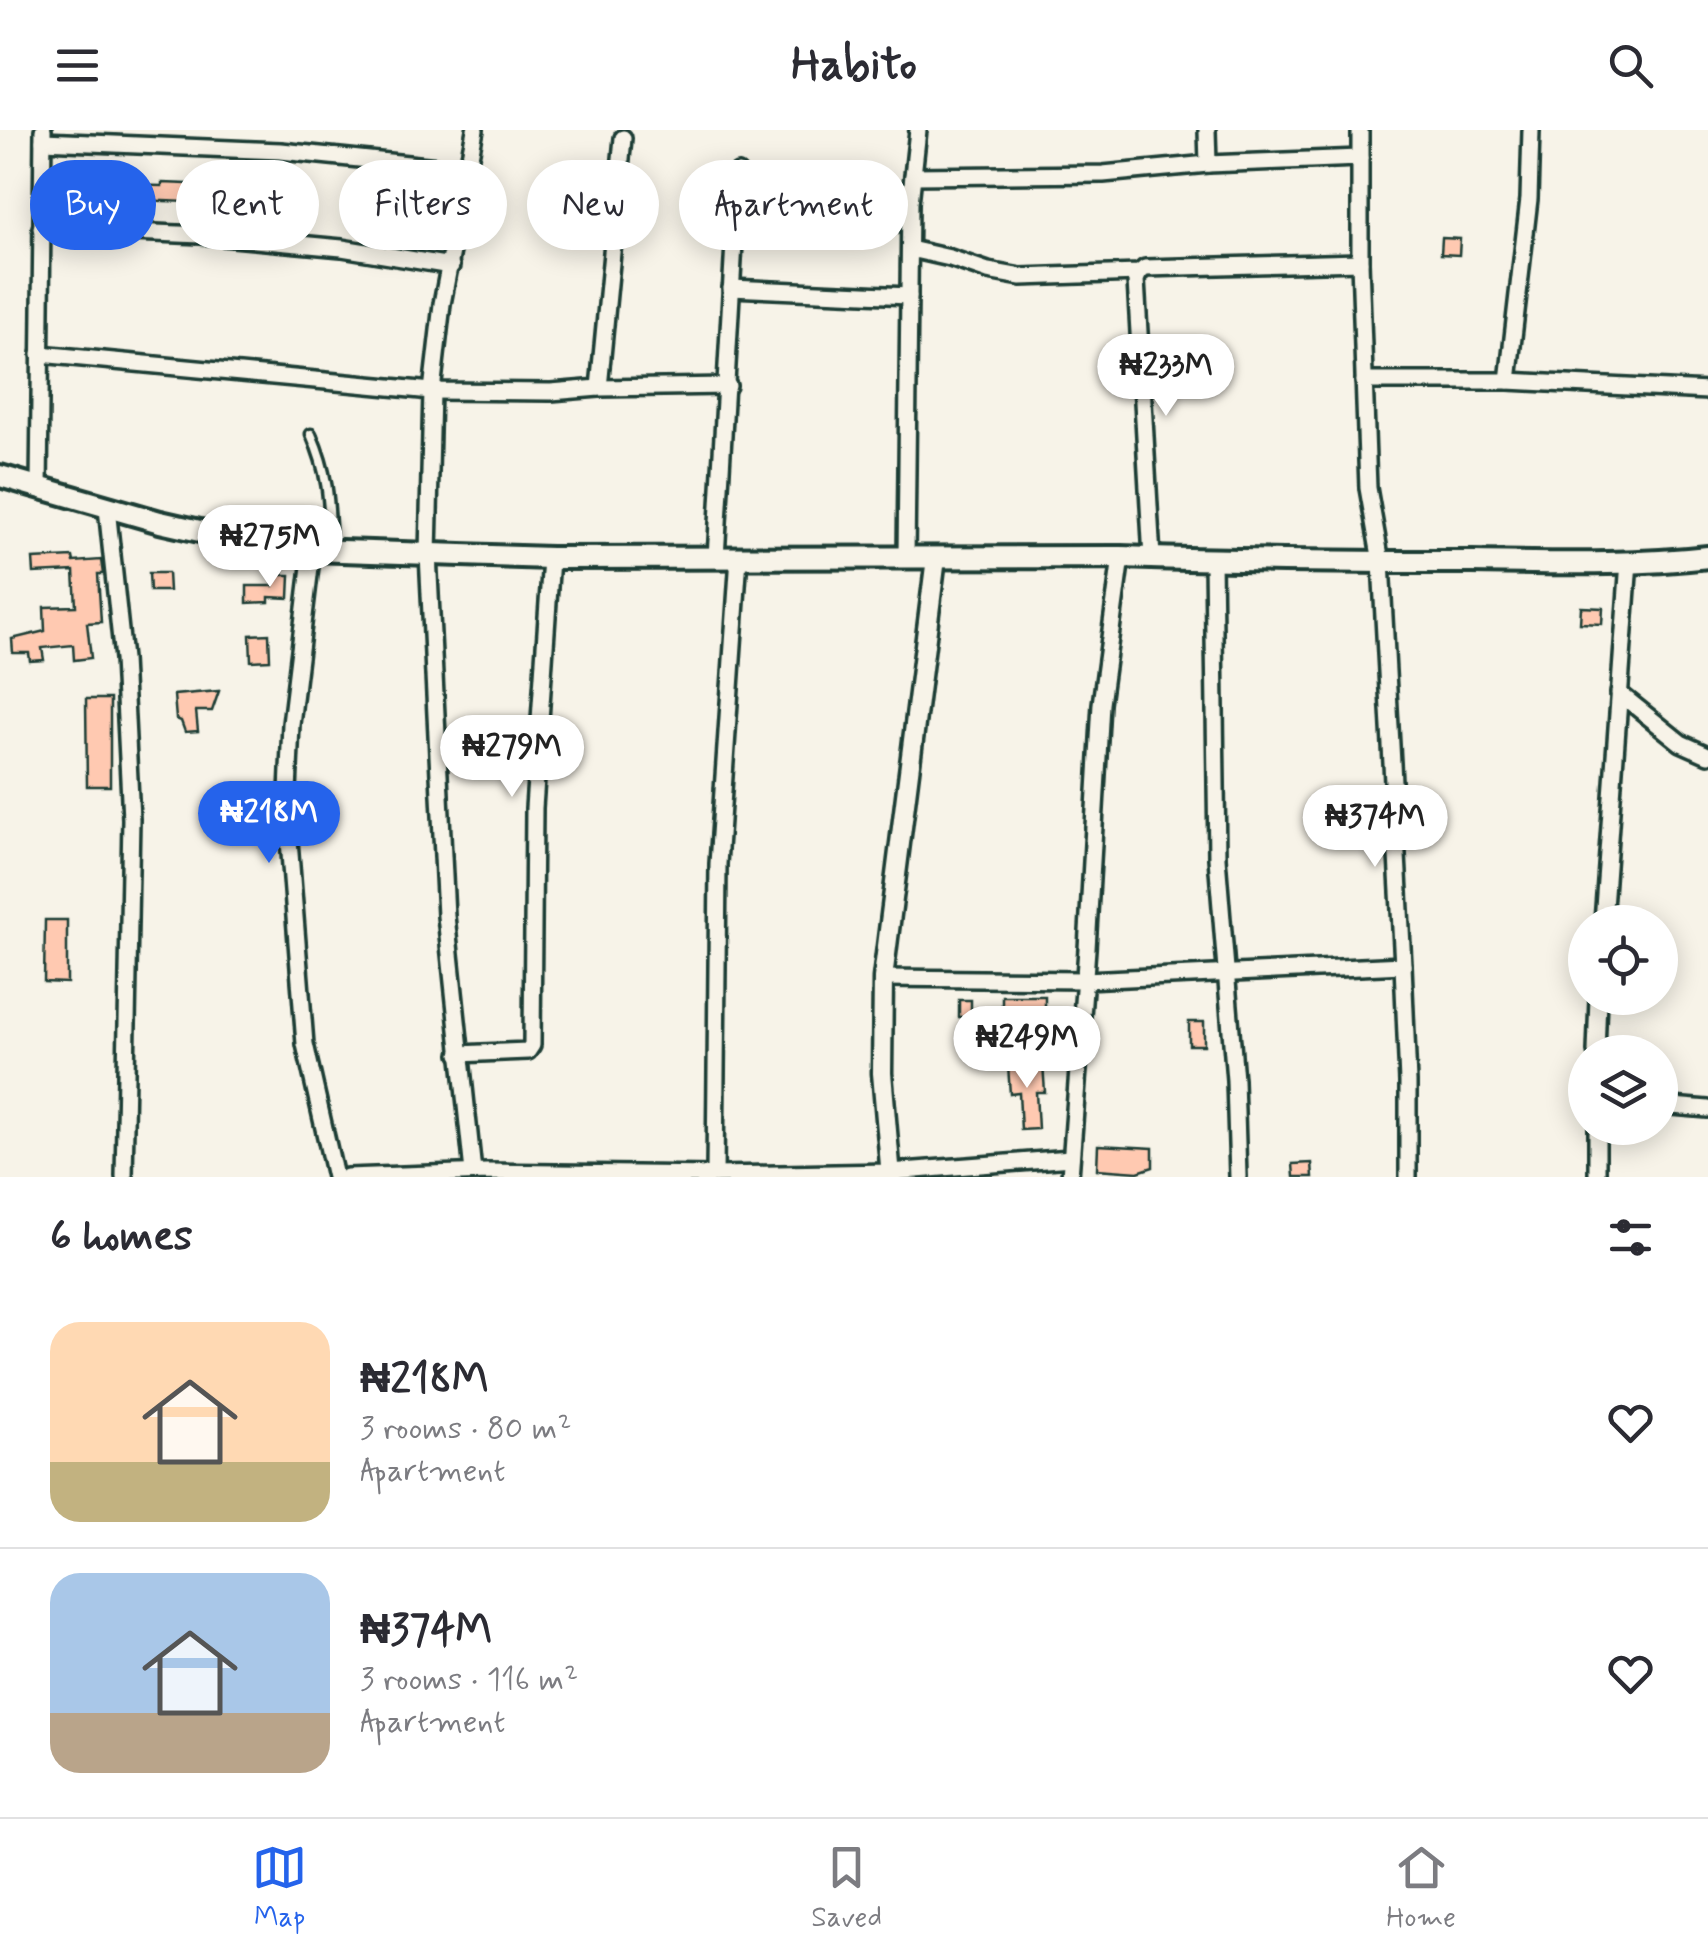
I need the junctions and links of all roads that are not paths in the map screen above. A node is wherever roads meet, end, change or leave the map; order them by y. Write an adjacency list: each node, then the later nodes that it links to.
1 (475, 130): 10 (street)
2 (918, 130): 12 (street)
3 (1207, 130): 11 (street)
4 (1360, 130): 8 (street)
5 (1531, 130): 25 (street)
6 (43, 136): 9 (street)
7 (624, 138): 27 (street)
8 (1360, 158): 11 (street); 18 (street)
9 (369, 160)
10 (469, 160)
11 (1208, 164): 12 (street)
12 (913, 176): 14 (street)
13 (156, 234): 19 (street)
14 (910, 249): 20 (street); 22 (street)
15 (42, 250): 23 (street)
16 (454, 250): 19 (street)
17 (733, 250): 21 (street)
18 (1360, 262): 20 (street); 24 (street)
19 (451, 266): 28 (street)
20 (1139, 273): 43 (street)
21 (731, 288): 22 (street); 26 (street)
22 (910, 296): 41 (street)
23 (40, 354): 28 (street); 32 (street)
24 (1364, 381): 25 (street); 46 (street)
25 (1508, 381): 29 (street)
26 (728, 386): 27 (street); 40 (street)
27 (598, 388): 28 (street)
28 (432, 390): 35 (street)
29 (1708, 392)
30 (311, 434): 34 (lane)
31 (0, 476): 32 (main road)
32 (39, 489): 33 (main road)
33 (107, 508): 34 (main road); 63 (street)
34 (321, 550): 35 (main road); 64 (street)
35 (428, 554): 39 (main road); 54 (street)
36 (739, 557): 40 (main road); 41 (main road); 61 (street)
37 (1121, 557): 42 (main road); 43 (main road); 53 (street)
38 (1708, 557): 45 (main road)
39 (551, 558): 40 (main road); 54 (street)
40 (716, 558)
41 (906, 558): 42 (main road)
42 (936, 558): 52 (street)
43 (1152, 558): 44 (main road)
44 (1213, 560): 46 (main road); 51 (street)
45 (1629, 561): 46 (main road); 47 (street)
46 (1381, 562): 50 (street)
47 (1619, 693): 48 (street); 49 (street)
48 (1708, 755)
49 (1604, 905)
50 (1403, 965): 51 (street); 68 (street)
51 (1226, 972): 53 (street); 67 (street)
52 (883, 978): 53 (street); 60 (street)
53 (1085, 980): 58 (street)
54 (460, 1054): 59 (street)
55 (1678, 1107): 56 (street)
56 (1708, 1110)
57 (1596, 1145): 69 (street)
58 (1071, 1158): 60 (street); 66 (street)
59 (473, 1172): 61 (street); 65 (street)
60 (891, 1174): 62 (street)
61 (715, 1175): 62 (street)
62 (736, 1176)
63 (124, 1177)
64 (335, 1177)
65 (347, 1177)
66 (1070, 1177)
67 (1238, 1177)
68 (1408, 1177)
69 (1597, 1177)

